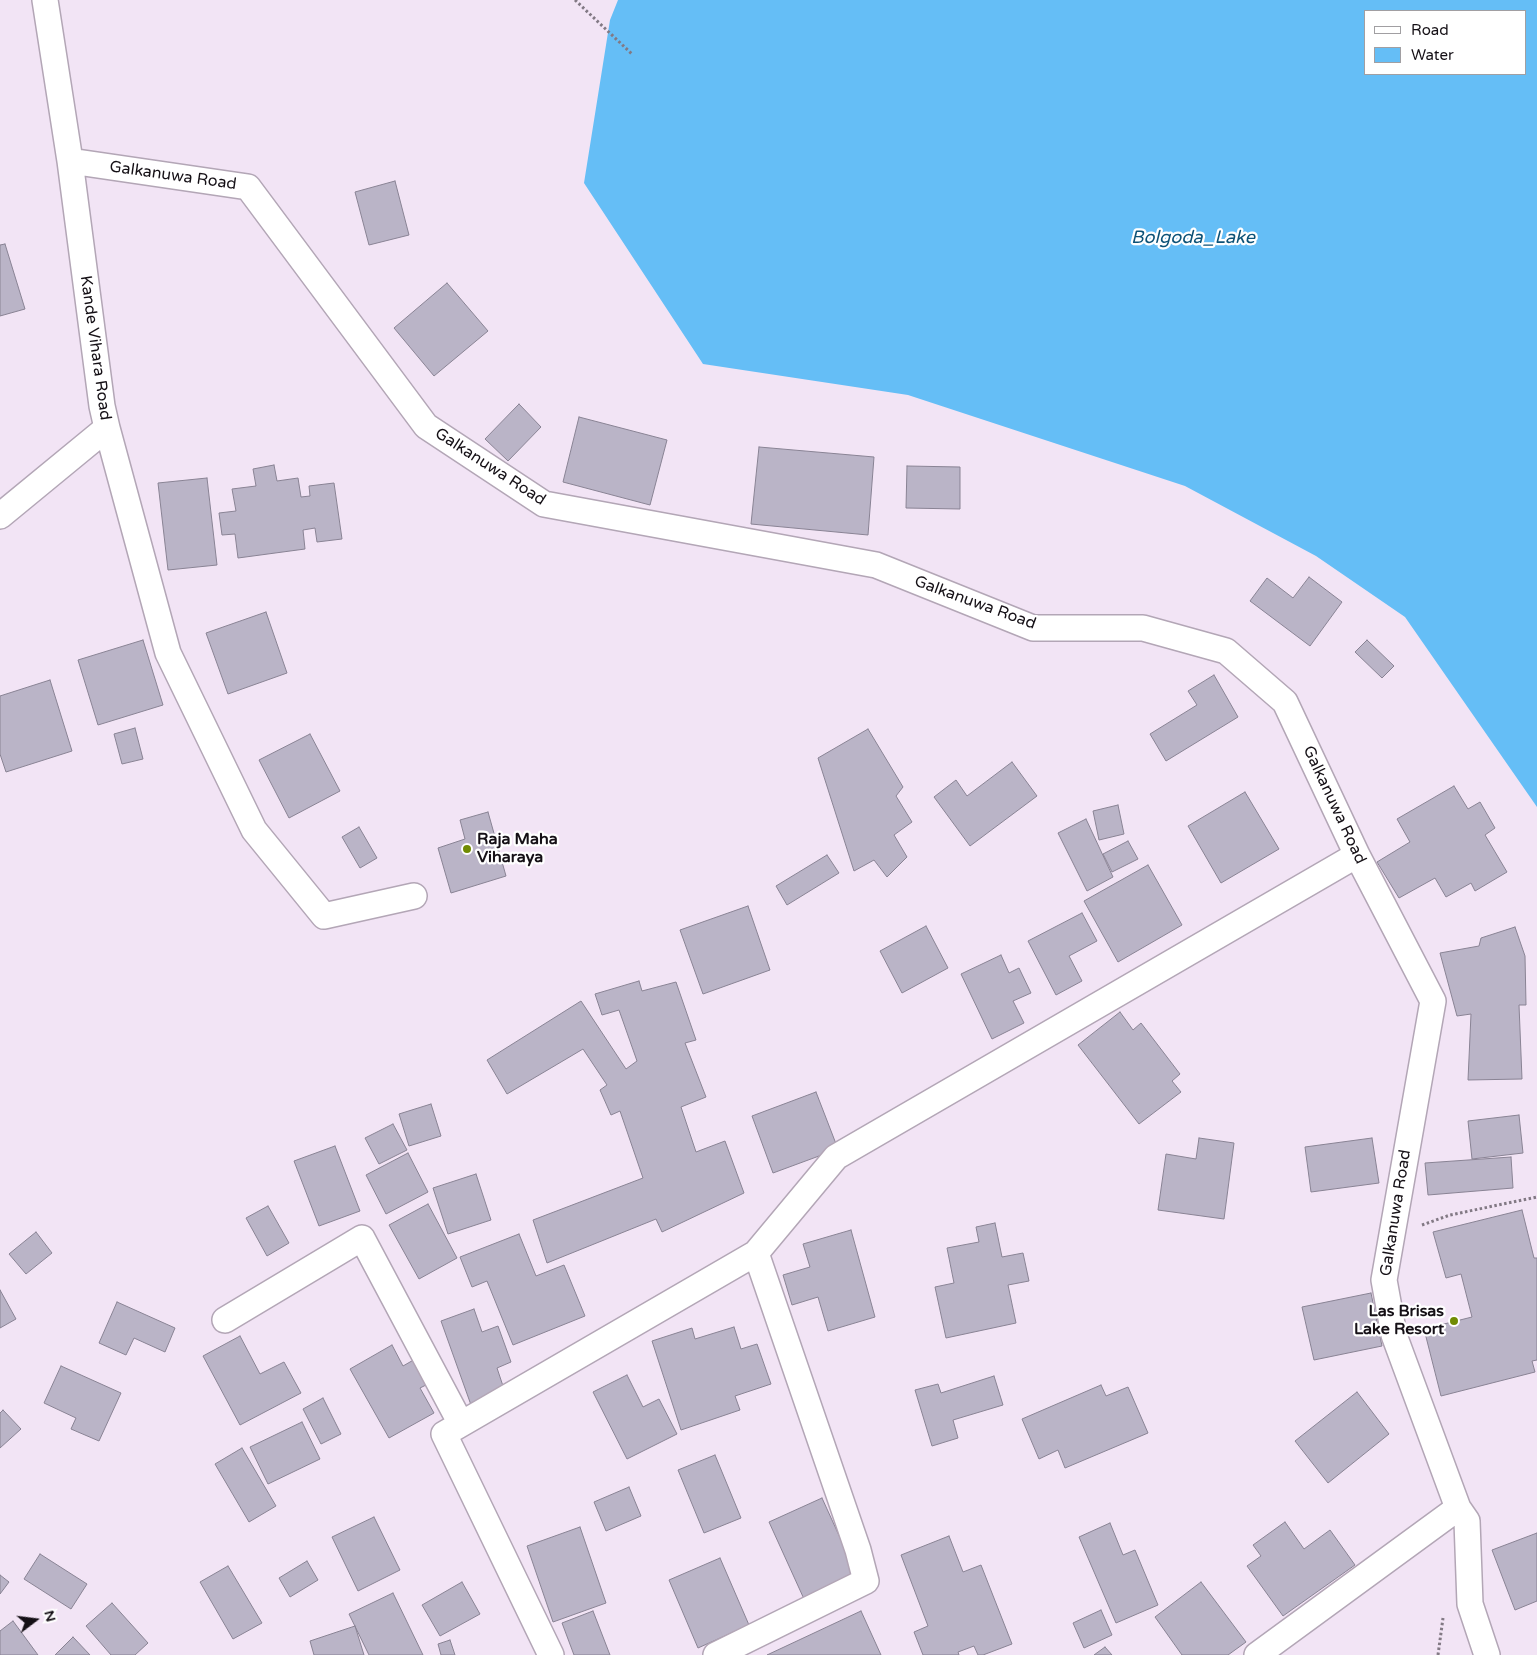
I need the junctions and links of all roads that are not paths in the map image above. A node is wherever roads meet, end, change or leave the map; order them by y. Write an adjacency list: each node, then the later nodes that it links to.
1 (46, 0): 2 (street)
2 (70, 161): 3 (street, Kande Vihara Road); 5 (street, Galkanuwa Road)
3 (107, 428): 4 (street, Kande Vihara Road); 6 (street)
4 (0, 516)
5 (1357, 855): 7 (street); 10 (street, Galkanuwa Road)
6 (414, 896)
7 (756, 1253): 9 (street); 12 (street)
8 (225, 1320): 9 (street)
9 (461, 1424): 11 (street)
10 (1458, 1508): 13 (street); 14 (street, Galkanuwa Road)
11 (551, 1655)
12 (716, 1655)
13 (1257, 1655)
14 (1487, 1655)

